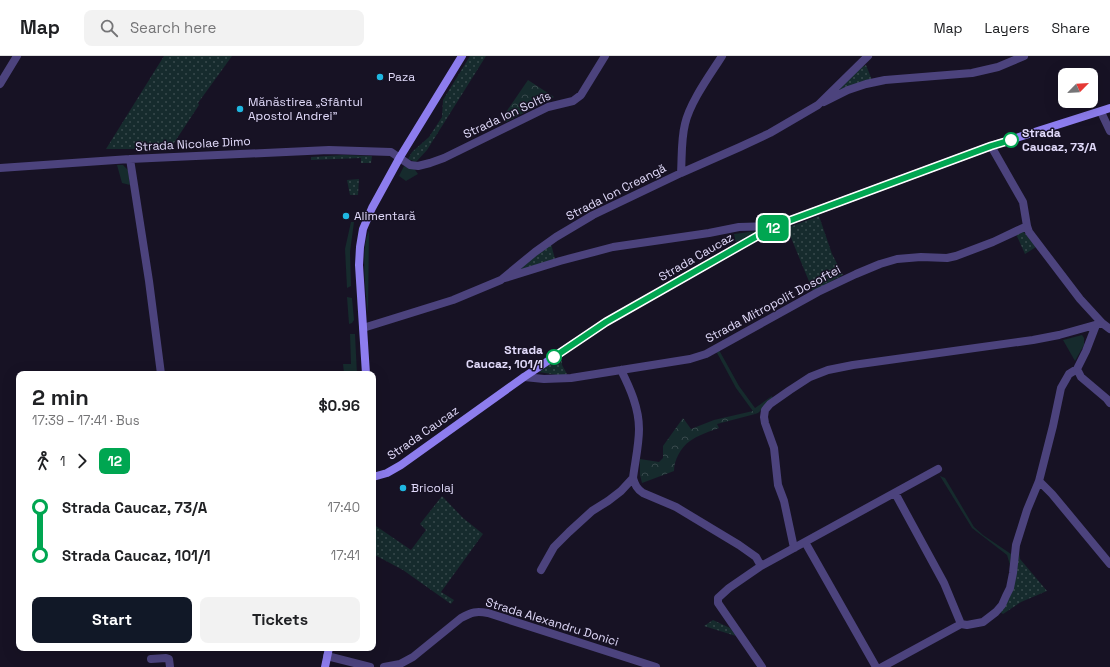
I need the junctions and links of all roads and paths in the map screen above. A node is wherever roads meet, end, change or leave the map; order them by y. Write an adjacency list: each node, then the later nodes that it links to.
1 (16, 56): 7 (street)
2 (462, 56): 13 (street)
3 (605, 56): 13 (street, Strada Ion Soltîs)
4 (722, 56): 16 (street)
5 (868, 56): 8 (street, Strada Ion Creangă)
6 (1024, 56): 8 (street)
7 (0, 84)
8 (818, 105): 16 (street, Strada Ion Creangă)
9 (1110, 108): 10 (street, Strada Caucaz)
10 (1101, 112): 11 (street); 12 (street, Strada Caucaz)
11 (1110, 131)
12 (991, 146): 17 (street, Strada Caucaz); 18 (street)
13 (400, 157): 14 (street, Strada Nicolae Dimo); 21 (street)
14 (130, 159): 15 (street); 25 (street, Strada Nicolae Dimo)
15 (0, 168)
16 (680, 173): 19 (street, Strada Ion Creangă)
17 (775, 226): 19 (street); 27 (street, Strada Caucaz)
18 (1027, 226): 20 (street); 24 (street, Strada Mitropolit Dosoftei)
19 (501, 280): 21 (street, Strada Ion Creangă)
20 (1099, 324): 22 (street); 23 (street); 35 (street)
21 (363, 328): 26 (street)
22 (1110, 329)
23 (1076, 369): 28 (street); 32 (street)
24 (622, 370): 27 (street, Strada Mitropolit Dosoftei); 31 (street)
25 (161, 371)
26 (366, 371)
27 (524, 377): 30 (street, Strada Caucaz)
28 (1110, 403)
29 (938, 469): 33 (street)
30 (376, 476)
31 (633, 478): 37 (street); 38 (street)
32 (1039, 481): 36 (street); 39 (street)
33 (895, 493): 34 (street); 39 (street)
34 (805, 542): 35 (street); 48 (street)
35 (794, 548): 37 (street)
36 (1110, 564)
37 (761, 566): 47 (street)
38 (541, 570)
39 (961, 624): 49 (street)
40 (328, 652): 43 (street); 44 (street)
41 (151, 659): 42 (street)
42 (170, 667)
43 (325, 667)
44 (370, 667)
45 (384, 667): 46 (street, Strada Alexandru Donici)
46 (656, 667)
47 (762, 667)
48 (876, 667)
49 (882, 667)

